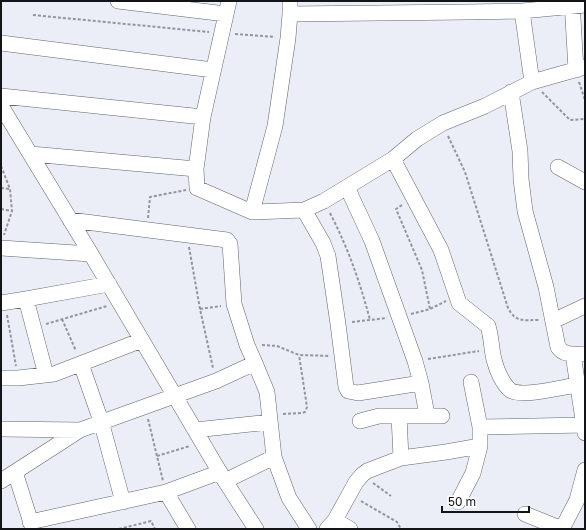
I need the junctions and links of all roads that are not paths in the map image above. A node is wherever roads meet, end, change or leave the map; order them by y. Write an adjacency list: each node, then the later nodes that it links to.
1 (118, 1): 3 (street)
2 (577, 4): 7 (street); 9 (street)
3 (227, 7): 10 (street)
4 (290, 7): 5 (street); 24 (street)
5 (412, 7): 6 (street)
6 (467, 7): 7 (street)
7 (522, 10): 11 (street)
8 (1, 43): 10 (street)
9 (580, 69): 11 (street)
10 (213, 70): 15 (street)
11 (532, 82): 12 (street)
12 (512, 92): 18 (street); 32 (street)
13 (1, 96): 15 (street)
14 (1, 106): 16 (street)
15 (203, 117): 20 (street)
16 (6, 124): 17 (street)
17 (31, 154): 20 (street); 25 (street)
18 (393, 159): 22 (street); 41 (street)
19 (558, 167): 21 (street)
20 (196, 169): 24 (street)
21 (585, 182)
22 (347, 187): 23 (street); 40 (street)
23 (304, 210): 24 (street); 40 (street)
24 (252, 212)
25 (70, 220): 27 (street); 35 (street)
26 (2, 243): 27 (street)
27 (91, 254): 28 (street)
28 (109, 284): 29 (street); 33 (street)
29 (26, 299): 30 (street); 37 (street)
30 (3, 302)
31 (585, 306): 32 (street)
32 (553, 321): 34 (street)
33 (142, 340): 36 (street); 42 (street)
34 (579, 354): 41 (street)
35 (255, 363): 42 (street); 44 (street)
36 (81, 364): 37 (street); 46 (street)
37 (46, 376): 38 (street)
38 (1, 378)
39 (471, 382): 47 (street)
40 (421, 383): 43 (street)
41 (577, 385): 48 (street)
42 (176, 396): 46 (street); 51 (street)
43 (399, 416): 45 (street); 54 (street)
44 (270, 419): 51 (street); 53 (street)
45 (360, 421)
46 (101, 422): 50 (street); 61 (street)
47 (480, 426): 48 (street); 52 (street)
48 (584, 427)
49 (1, 429): 50 (street)
50 (80, 430): 56 (street)
51 (199, 436): 57 (street)
52 (480, 446): 54 (street); 62 (street)
53 (274, 457): 57 (street); 68 (street)
54 (400, 458): 64 (street)
55 (585, 470): 60 (street)
56 (15, 472): 58 (street); 65 (street)
57 (223, 476): 59 (street); 67 (street)
58 (1, 481)
59 (166, 492): 61 (street); 66 (street)
60 (581, 501): 63 (street)
61 (123, 502): 65 (street)
62 (458, 502)
63 (525, 514)
64 (331, 524): 69 (street)
65 (32, 526)
66 (188, 529)
67 (256, 529)
68 (309, 529)
69 (350, 529)

